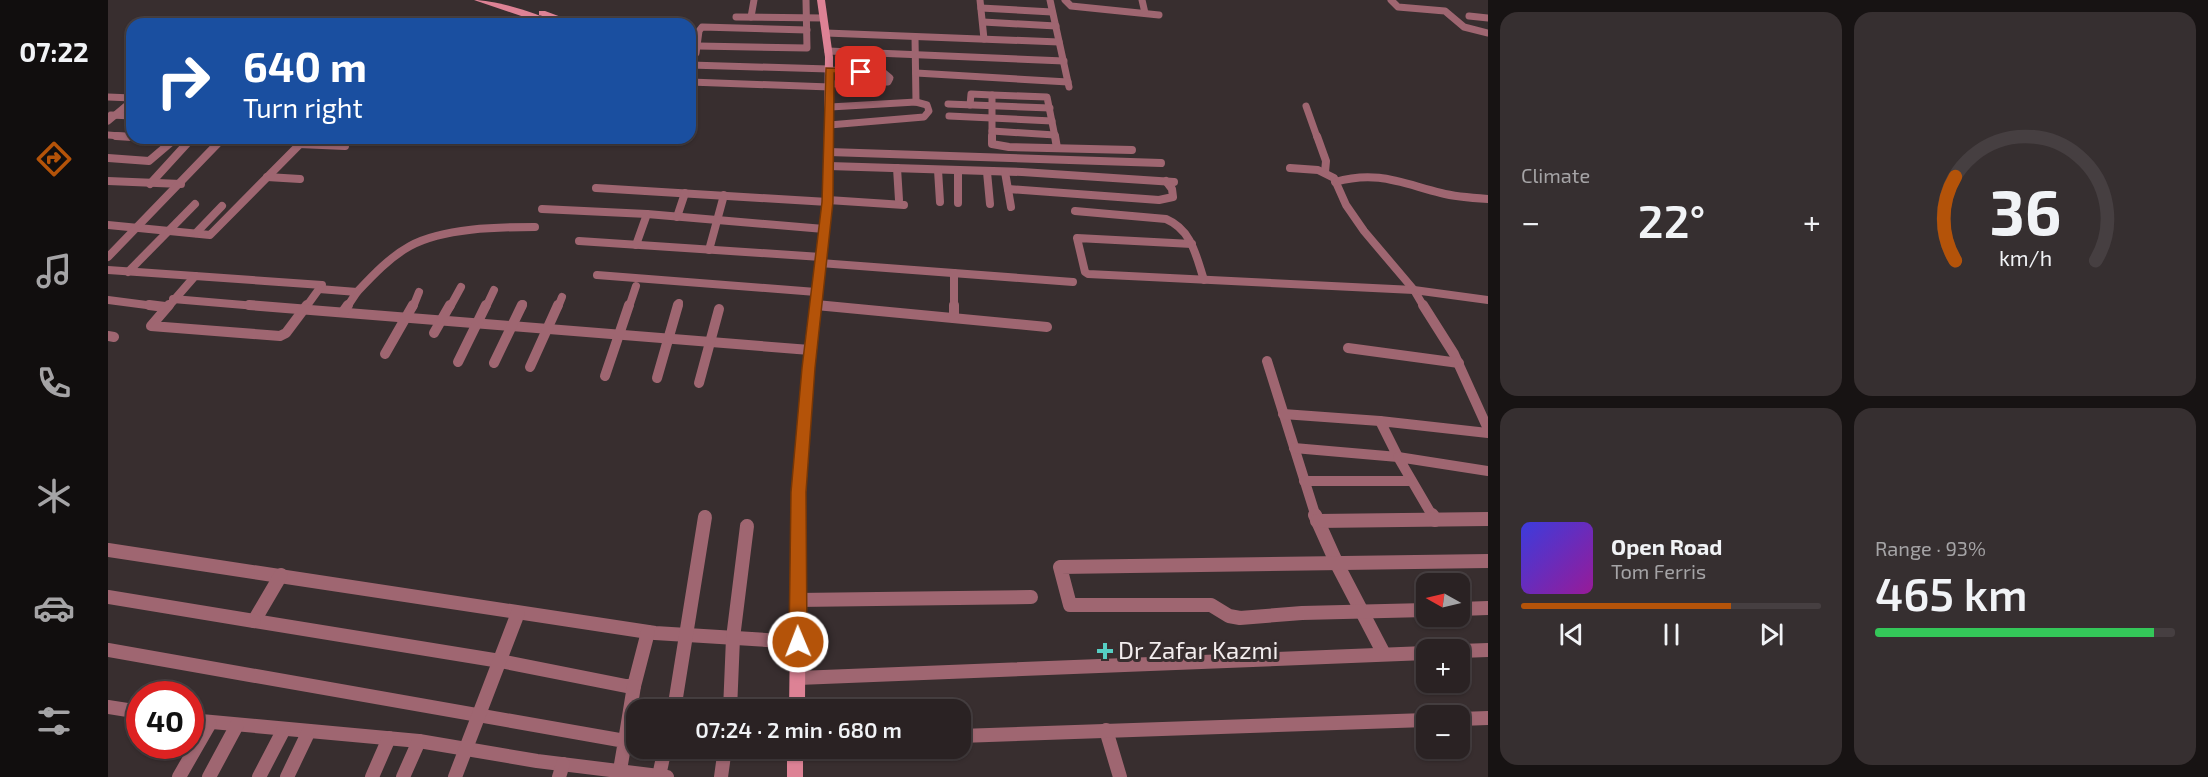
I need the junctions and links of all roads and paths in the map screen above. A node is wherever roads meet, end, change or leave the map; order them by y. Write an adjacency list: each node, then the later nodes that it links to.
1 (478, 0): 18 (street)
2 (504, 0): 19 (street)
3 (754, 0): 17 (street)
4 (806, 0): 20 (street)
5 (821, 0): 21 (street)
6 (980, 0): 11 (street)
7 (1050, 0): 12 (street)
8 (1065, 0): 13 (street)
9 (1142, 0): 13 (street)
10 (1391, 0): 27 (street)
11 (981, 8): 12 (street); 23 (street)
12 (1052, 12): 24 (street)
13 (1145, 14): 14 (street)
14 (1159, 15)
15 (1469, 16): 22 (street)
16 (736, 17): 17 (street)
17 (751, 17): 20 (street)
18 (534, 18)
19 (558, 18)
20 (806, 18): 21 (street); 25 (street)
21 (823, 18): 26 (street)
22 (1488, 18)
23 (982, 22): 24 (street); 29 (street)
24 (1056, 26): 30 (street)
25 (807, 30): 25 (street)
26 (826, 33): 28 (street); 31 (street)
27 (1488, 33)
28 (915, 37): 29 (street); 32 (street)
29 (984, 39): 30 (street)
30 (1059, 42): 34 (street)
31 (828, 51): 32 (street); 37 (street)
32 (914, 55): 33 (street); 38 (street)
33 (962, 57): 34 (street); 39 (street)
34 (1064, 61): 39 (street)
35 (696, 65): 36 (street)
36 (721, 66): 37 (street); 41 (street)
37 (829, 70): 42 (street); 42 (street)
38 (916, 73): 39 (street); 46 (street)
39 (962, 76)
40 (696, 82): 41 (street)
41 (717, 83): 42 (street)
42 (830, 86): 51 (street)
43 (992, 95): 49 (street); 52 (street); 53 (street)
44 (108, 97): 45 (street)
45 (126, 98)
46 (916, 102): 51 (street); 59 (street)
47 (126, 104): 54 (street)
48 (948, 104): 49 (street)
49 (970, 105): 52 (street)
50 (1306, 106): 85 (street)
51 (830, 107): 59 (street)
52 (992, 107): 53 (street); 56 (street)
53 (1050, 108): 58 (street)
54 (112, 115): 57 (street)
55 (949, 116): 56 (street)
56 (992, 119): 58 (street); 60 (street)
57 (108, 121)
58 (1052, 121): 62 (street)
59 (830, 125): 73 (street)
60 (992, 131): 62 (street); 69 (street)
61 (108, 135): 63 (street)
62 (1055, 135): 71 (street)
63 (126, 137)
64 (168, 144): 75 (street)
65 (187, 144): 91 (street)
66 (218, 144): 92 (street)
67 (300, 144): 86 (street)
68 (328, 144): 70 (street)
69 (992, 144): 71 (street); 74 (street)
70 (345, 146)
71 (1057, 148): 72 (street)
72 (1132, 150)
73 (829, 152): 74 (street); 78 (street)
74 (994, 157): 76 (street)
75 (108, 158)
76 (1079, 160): 77 (street); 87 (street)
77 (1161, 163)
78 (829, 166): 79 (street); 99 (street)
79 (897, 168): 81 (street); 99 (street)
80 (1290, 168): 85 (street)
81 (938, 170): 82 (street); 100 (street)
82 (958, 171): 83 (street); 101 (street)
83 (987, 172): 84 (street); 103 (street)
84 (1005, 172): 87 (street); 94 (street)
85 (1325, 172): 90 (street)
86 (267, 177): 88 (street); 116 (street)
87 (1083, 177): 97 (street); 97 (street)
88 (300, 179)
89 (109, 182): 91 (street)
90 (1335, 182): 98 (street); 134 (street)
91 (150, 184): 92 (street)
92 (181, 184): 113 (street)
93 (596, 188): 95 (street)
94 (1008, 189): 97 (street); 105 (street)
95 (685, 193): 96 (street); 109 (street)
96 (724, 195): 99 (street); 110 (street)
97 (1085, 195)
98 (1488, 199)
99 (828, 201): 114 (street)
100 (940, 202)
101 (958, 203)
102 (195, 204): 115 (street)
103 (990, 204)
104 (222, 206): 116 (street)
105 (1011, 207)
106 (542, 209): 108 (street)
107 (1075, 211): 119 (street)
108 (647, 214): 109 (street); 118 (street)
109 (677, 217): 110 (street)
110 (717, 220): 114 (street); 120 (street)
111 (108, 225): 113 (street)
112 (535, 227): 135 (street)
113 (138, 228): 115 (street); 121 (street)
114 (824, 229): 122 (street)
115 (168, 231): 116 (street); 124 (street)
116 (196, 233)
117 (579, 240): 118 (street)
118 (636, 244): 120 (street)
119 (1192, 244): 128 (street); 128 (street)
120 (709, 250): 122 (street)
121 (108, 257)
122 (820, 260): 125 (street); 137 (street)
123 (108, 270): 124 (street)
124 (128, 273): 127 (street)
125 (954, 273): 129 (street); 150 (street)
126 (597, 274): 137 (street)
127 (195, 276): 132 (street); 139 (street)
128 (1204, 280): 134 (street)
129 (1073, 282)
130 (460, 286): 151 (street)
131 (636, 286): 157 (street)
132 (319, 289): 135 (street); 147 (street)
133 (494, 290): 152 (street)
134 (1414, 290): 141 (street); 166 (street)
135 (357, 292): 148 (street)
136 (419, 292): 149 (street)
137 (816, 292): 144 (street)
138 (562, 297): 155 (street)
139 (173, 299): 145 (street); 147 (street)
140 (108, 300): 145 (street)
141 (1488, 300)
142 (679, 303): 158 (street)
143 (523, 304): 153 (street)
144 (815, 306): 150 (street); 161 (street)
145 (165, 307): 147 (street)
146 (719, 309): 159 (street)
147 (304, 310): 148 (street)
148 (343, 312): 149 (street)
149 (408, 318): 151 (street); 162 (street)
150 (954, 318): 154 (street)
151 (442, 320): 152 (street); 156 (street)
152 (478, 323): 153 (street); 164 (street)
153 (513, 326): 155 (street); 165 (street)
154 (1047, 327)
155 (548, 329): 157 (street); 167 (street)
156 (435, 333)
157 (619, 335): 158 (street); 168 (street)
158 (669, 339): 159 (street); 169 (street)
159 (711, 342): 161 (street); 170 (street)
160 (1348, 348): 166 (street)
161 (810, 350): 190 (street)
162 (385, 354)
163 (1268, 361): 171 (street)
164 (458, 362)
165 (494, 363)
166 (1459, 363): 173 (street)
167 (530, 367)
168 (605, 376)
169 (657, 378)
170 (699, 383)
171 (1283, 414): 172 (street); 174 (street)
172 (1380, 421): 173 (street); 175 (street)
173 (1488, 431)
174 (1294, 448): 175 (street); 177 (street)
175 (1398, 456): 176 (street); 178 (street)
176 (1488, 471)
177 (1304, 481): 178 (street); 182 (street)
178 (1411, 481): 181 (street)
179 (705, 517): 198 (street)
180 (1488, 519): 181 (street)
181 (1435, 520): 182 (street)
182 (1317, 521): 186 (street)
183 (747, 526): 199 (street)
184 (108, 550): 187 (street)
185 (1488, 561): 186 (street)
186 (1337, 564): 194 (street); 194 (street)
187 (281, 575): 195 (street); 196 (street)
188 (108, 597): 196 (street)
189 (1031, 597): 190 (street)
190 (797, 600): 200 (street)
191 (1488, 608): 192 (street)
192 (1470, 609)
193 (1416, 610): 194 (street)
194 (1362, 612): 205 (street)
195 (518, 613): 197 (street); 206 (street)
196 (254, 621): 206 (street)
197 (648, 632): 198 (street); 208 (street)
198 (687, 635): 199 (street); 209 (street)
199 (734, 638): 200 (street); 210 (street)
200 (798, 642): 207 (street)
201 (108, 650): 214 (street)
202 (1488, 650): 203 (street)
203 (1470, 651)
204 (1416, 652): 205 (street)
205 (1384, 654): 207 (street)
206 (500, 661): 208 (street); 214 (street)
207 (798, 678): 211 (street)
208 (634, 686): 227 (street)
209 (676, 699)
210 (731, 699)
211 (797, 699)
212 (108, 707): 213 (street)
213 (126, 710)
214 (480, 715): 227 (street); 228 (street)
215 (1470, 718): 216 (street)
216 (1488, 718)
217 (1416, 720): 222 (street)
218 (204, 722): 219 (street)
219 (210, 723): 220 (street); 235 (street)
220 (237, 725): 221 (street); 236 (street)
221 (284, 729): 223 (street); 237 (street)
222 (1106, 730): 224 (street); 244 (street)
223 (309, 731): 225 (street); 238 (street)
224 (971, 736)
225 (389, 738): 226 (street); 239 (street)
226 (418, 741): 228 (street); 240 (street)
227 (625, 741): 233 (street)
228 (465, 749): 232 (street); 241 (street)
229 (664, 759): 234 (street)
230 (723, 759): 242 (street)
231 (795, 759): 243 (street)
232 (561, 770): 233 (street)
233 (620, 770): 234 (street)
234 (663, 776)
235 (179, 777)
236 (209, 777)
237 (259, 777)
238 (287, 777)
239 (372, 777)
240 (404, 777)
241 (455, 777)
242 (721, 777)
243 (795, 777)
244 (1120, 777)

